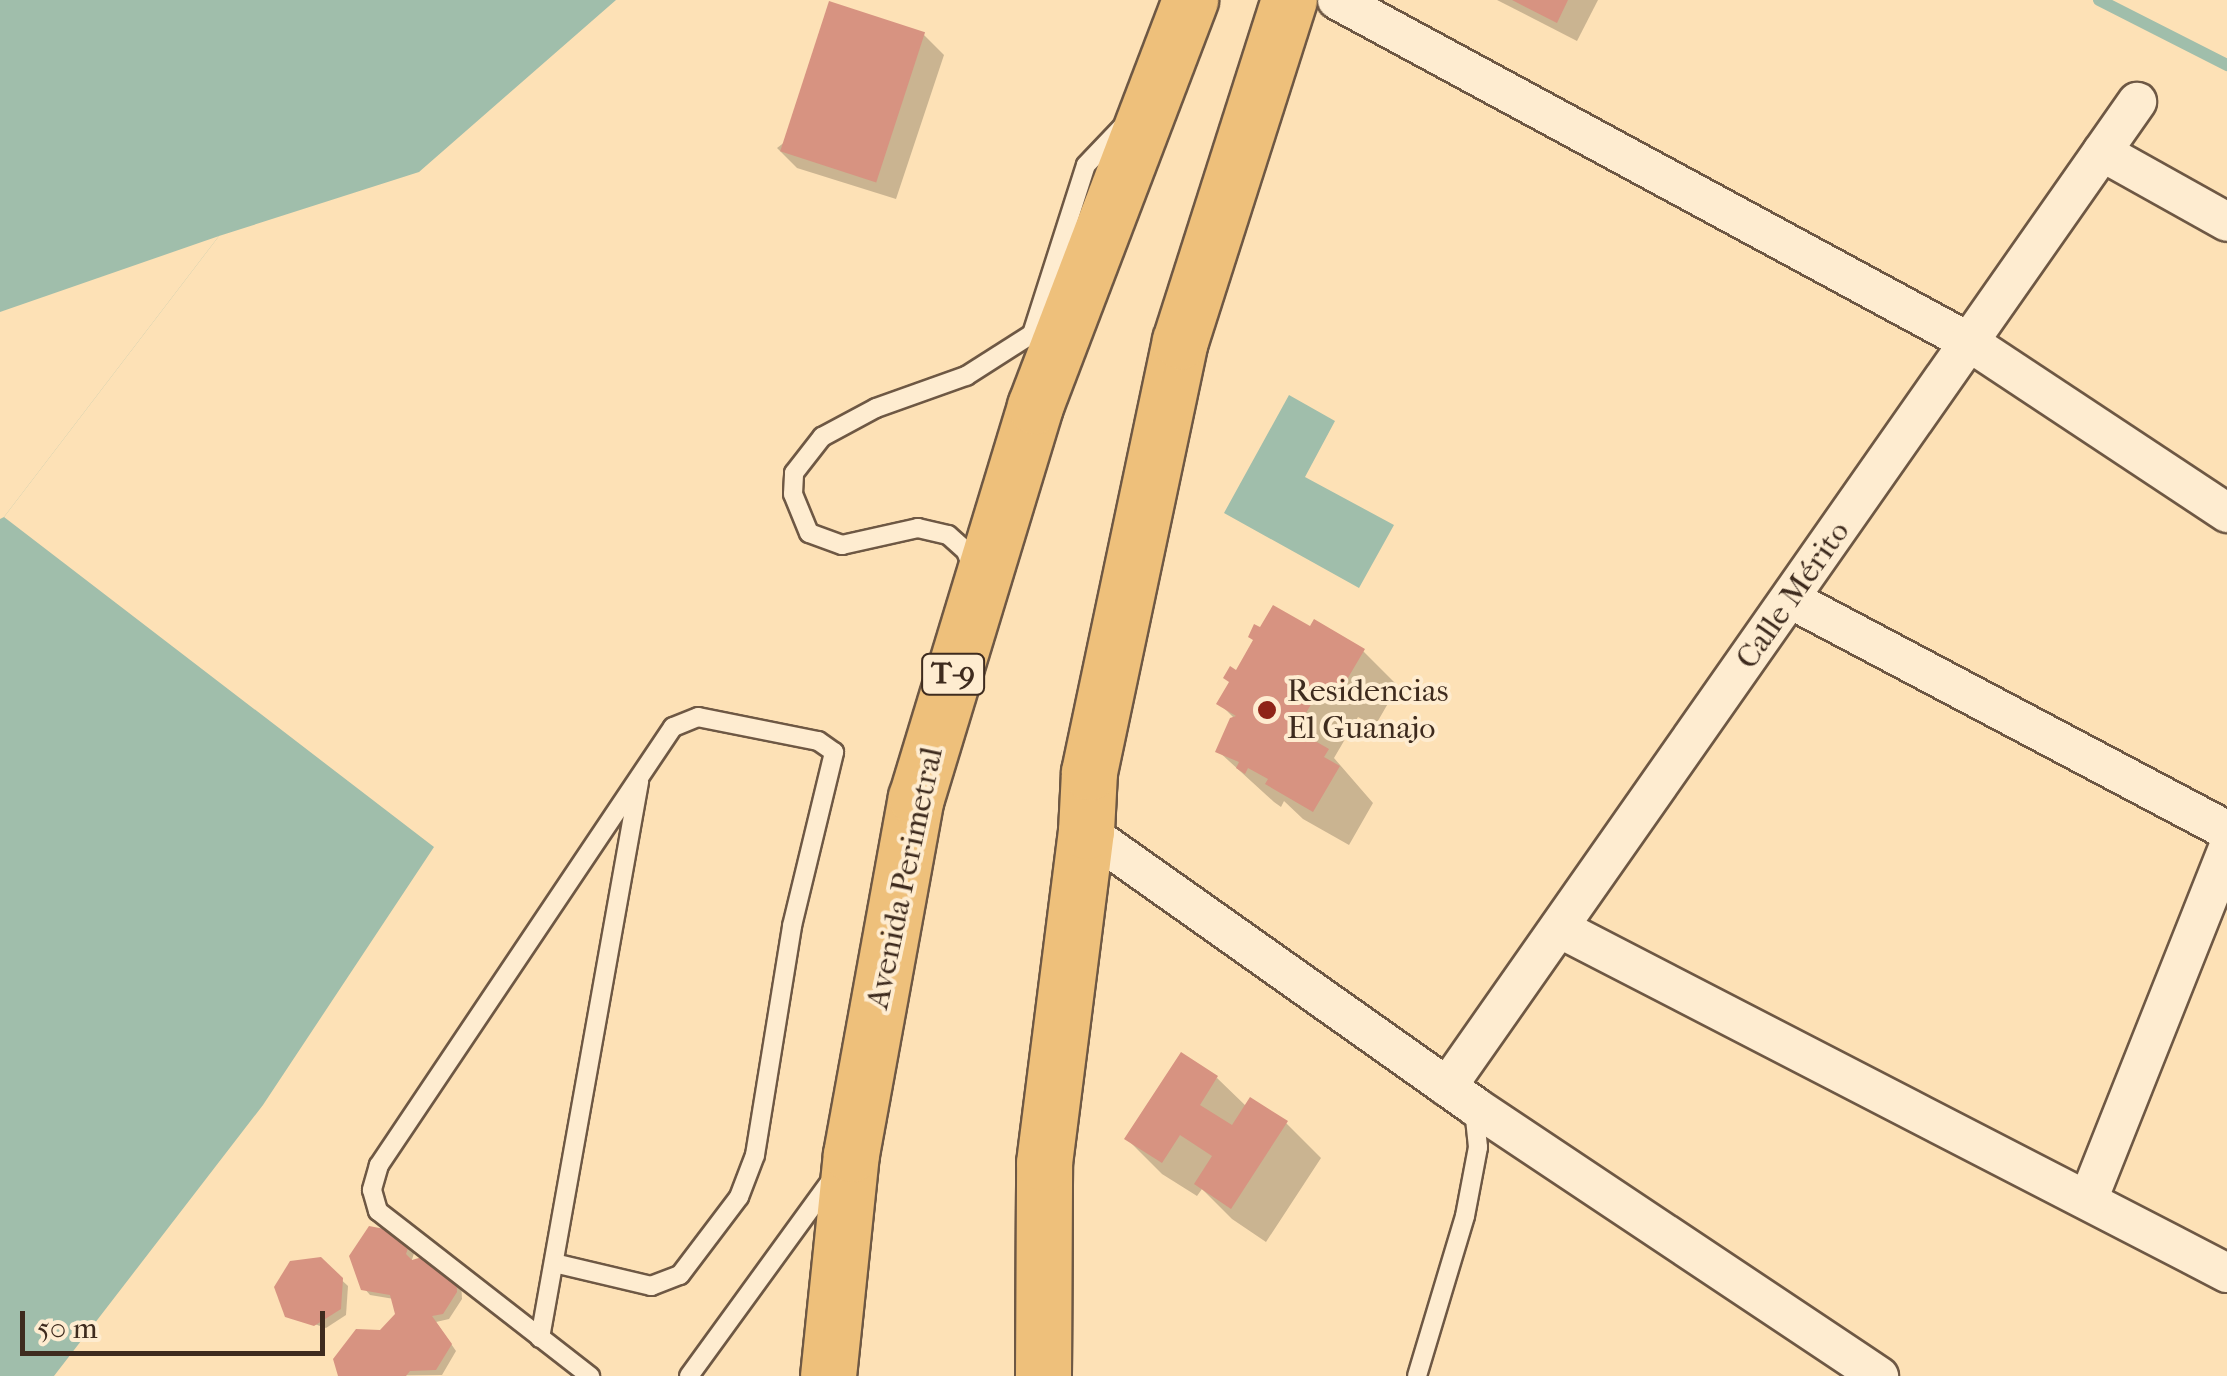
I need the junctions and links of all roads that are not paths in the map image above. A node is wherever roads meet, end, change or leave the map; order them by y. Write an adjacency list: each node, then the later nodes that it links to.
1 (1190, 0): 4 (main road, Avenida Perimetral / T-9)
2 (1289, 0): 14 (main road)
3 (1336, 0): 8 (street)
4 (1152, 100): 10 (main road, Avenida Perimetral / T-9); 10 (lane)
5 (2138, 102): 6 (street, Calle Mérito)
6 (2102, 152): 7 (street); 8 (street, Calle Mérito)
7 (2227, 222)
8 (1969, 342): 9 (street); 11 (street, Calle Mérito)
9 (2227, 513)
10 (979, 589): 18 (main road, Avenida Perimetral / T-9)
11 (1790, 599): 13 (street); 16 (street, Calle Mérito)
12 (640, 776): 20 (lane); 20 (lane); 22 (lane)
13 (2227, 830)
14 (1086, 831): 17 (street); 27 (main road)
15 (2227, 850): 19 (street)
16 (1559, 928): 17 (street, Calle Mérito); 19 (street)
17 (1460, 1097): 23 (street); 28 (lane)
18 (851, 1154): 25 (lane); 26 (main road, Avenida Perimetral / T-9)
19 (2088, 1200): 21 (street)
20 (554, 1262): 22 (lane)
21 (2227, 1273)
22 (540, 1338): 24 (lane)
23 (1864, 1372)
24 (590, 1376)
25 (689, 1376)
26 (828, 1376)
27 (1043, 1376)
28 (1416, 1376)

